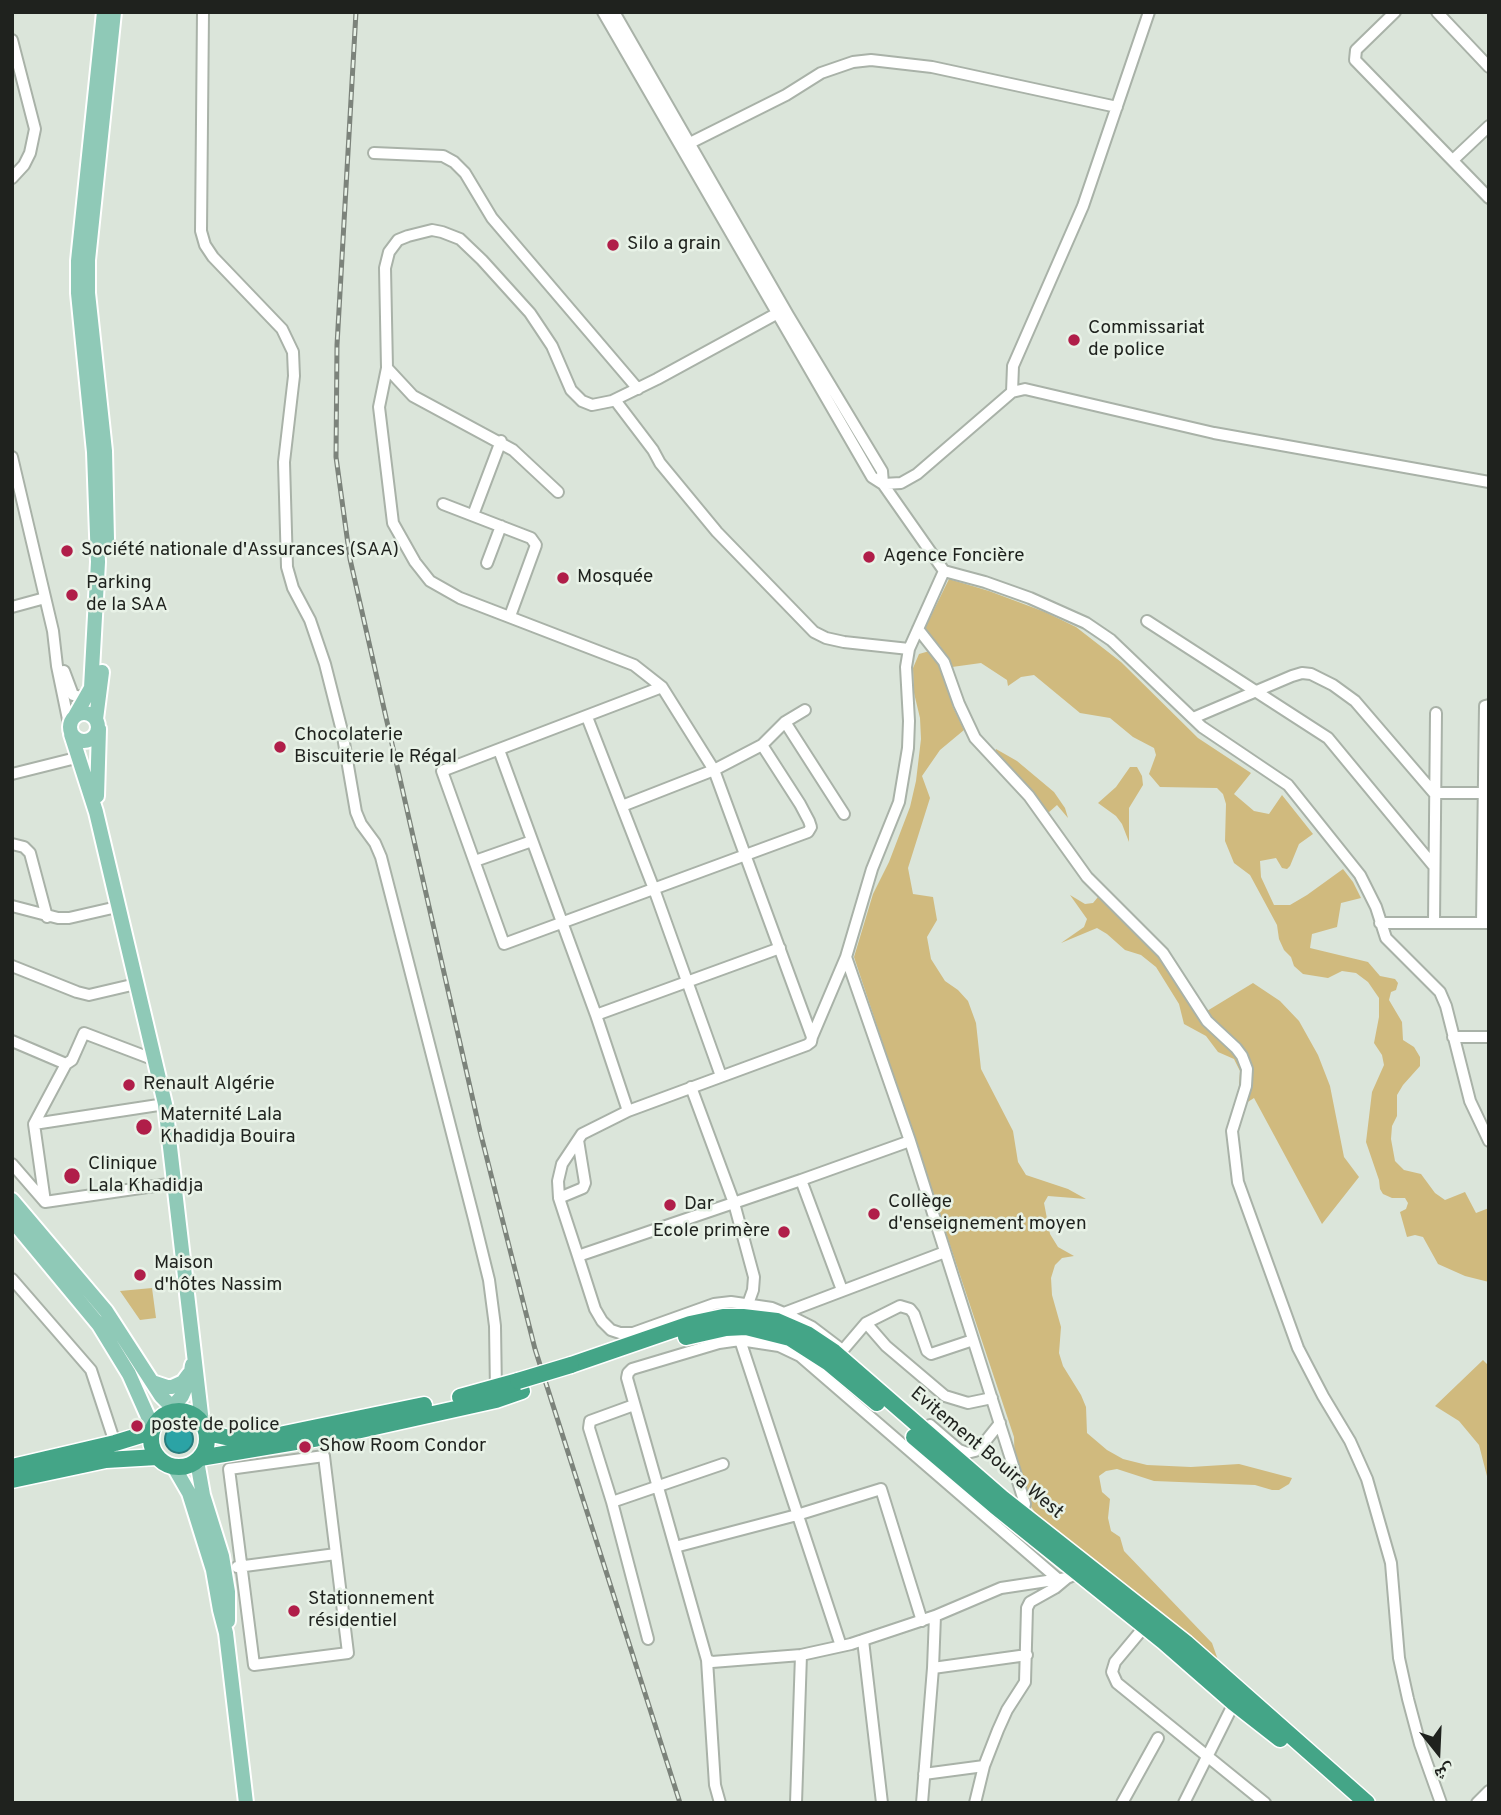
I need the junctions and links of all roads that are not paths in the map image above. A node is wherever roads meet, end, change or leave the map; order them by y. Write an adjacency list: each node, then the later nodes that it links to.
1 (104, 12): 46 (main road)
2 (114, 12): 46 (main road)
3 (202, 12): 115 (street)
4 (603, 12): 18 (street)
5 (614, 12): 13 (street)
6 (1149, 12): 11 (street)
7 (1395, 12): 15 (street)
8 (1437, 12): 10 (street)
9 (12, 40): 16 (street)
10 (1489, 67)
11 (1117, 107): 13 (street); 21 (street)
12 (1489, 126): 15 (street)
13 (690, 143): 26 (street)
14 (374, 153): 20 (street)
15 (1453, 160): 17 (street)
16 (12, 178)
17 (1489, 198)
18 (776, 314): 20 (street); 26 (street)
19 (387, 368): 22 (street); 23 (street); 35 (street)
20 (638, 388): 22 (street)
21 (1012, 392): 25 (street); 26 (street)
22 (615, 400): 39 (street)
23 (501, 441): 27 (street); 29 (street)
24 (12, 457): 33 (street)
25 (1489, 482)
26 (883, 484): 32 (street)
27 (558, 492)
28 (443, 504): 29 (street)
29 (473, 515): 30 (street)
30 (501, 526): 31 (street); 35 (street)
31 (487, 563)
32 (944, 571): 37 (street); 47 (street)
33 (45, 598): 34 (street); 38 (street)
34 (12, 607)
35 (510, 616): 40 (street)
36 (1147, 621): 41 (street)
37 (918, 629): 39 (street); 169 (street)
38 (53, 631): 46 (street); 46 (street)
39 (909, 649): 73 (street)
40 (662, 687): 45 (street); 53 (street)
41 (1256, 691): 47 (street); 54 (street); 63 (street)
42 (1489, 705): 55 (street)
43 (805, 710): 48 (street)
44 (1436, 713): 54 (street)
45 (587, 717): 50 (street); 56 (street)
46 (82, 718): 51 (main road); 57 (main road)
47 (1193, 718): 69 (street)
48 (785, 722): 49 (street); 58 (street)
49 (762, 745): 53 (street); 61 (street)
50 (499, 750): 59 (street); 62 (street)
51 (80, 757): 52 (street); 57 (main road)
52 (13, 770)
53 (714, 770): 56 (street); 61 (street)
54 (1434, 793): 55 (street); 63 (street)
55 (1487, 793): 71 (street)
56 (622, 806): 64 (street)
57 (96, 812): 66 (main road)
58 (844, 814)
59 (532, 841): 62 (street); 68 (street)
60 (12, 844): 67 (street)
61 (746, 854): 64 (street); 72 (street)
62 (475, 862): 68 (street)
63 (1433, 865): 70 (street)
64 (654, 889): 68 (street); 75 (street)
65 (12, 906): 67 (street)
66 (117, 907): 67 (street); 76 (main road)
67 (47, 917)
68 (562, 923): 77 (street)
69 (1380, 923): 70 (street); 79 (street)
70 (1434, 923): 71 (street)
71 (1485, 923)
72 (780, 948): 75 (street); 78 (street)
73 (846, 957): 78 (street); 90 (street)
74 (12, 966): 76 (street)
75 (688, 983): 77 (street); 84 (street)
76 (136, 984): 82 (main road)
77 (596, 1015): 87 (street)
78 (812, 1037): 84 (street)
79 (1453, 1037): 80 (street); 91 (street)
80 (1489, 1037)
81 (12, 1041): 83 (street)
82 (155, 1060): 83 (street); 86 (main road)
83 (66, 1064): 88 (street)
84 (721, 1076): 85 (street)
85 (691, 1087): 87 (street); 98 (street)
86 (165, 1104): 88 (street); 94 (main road)
87 (628, 1111): 89 (street)
88 (34, 1124): 97 (street)
89 (578, 1140): 95 (street); 95 (street)
90 (910, 1141): 93 (street); 100 (street)
91 (1489, 1142)
92 (12, 1164): 97 (street)
93 (801, 1180): 98 (street); 103 (street)
94 (175, 1183): 97 (street); 110 (main road)
95 (559, 1198): 101 (street)
96 (12, 1200): 114 (main road)
97 (45, 1202)
98 (734, 1203): 101 (street); 104 (street)
99 (12, 1220): 121 (main road)
100 (945, 1252): 103 (street); 109 (street)
101 (578, 1256): 107 (street)
102 (13, 1282): 122 (street)
103 (842, 1290): 105 (street)
104 (748, 1304): 105 (street); 107 (street)
105 (785, 1313): 111 (street)
106 (866, 1323): 109 (street); 111 (street); 116 (street)
107 (621, 1340): 113 (highway, Evitement Bouira West); 133 (highway, Evitement Bouira West)
108 (740, 1340): 117 (street); 134 (street); 140 (street)
109 (973, 1340): 116 (street)
110 (194, 1346): 112 (main road); 120 (main road)
111 (843, 1350): 119 (street)
112 (192, 1367): 114 (main road); 118 (main road)
113 (573, 1370): 115 (highway, Evitement Bouira West, bridge); 133 (highway, Evitement Bouira West)
114 (152, 1382): 118 (main road)
115 (496, 1394): 120 (highway); 125 (highway)
116 (992, 1398): 119 (street)
117 (634, 1405): 130 (street); 132 (street)
118 (174, 1411): 120 (highway); 121 (highway)
119 (1000, 1423): 131 (street)
120 (204, 1428): 124 (highway)
121 (152, 1430): 122 (highway); 123 (highway)
122 (115, 1443): 127 (highway)
123 (157, 1457): 128 (highway); 129 (highway)
124 (199, 1459): 125 (highway); 128 (highway); 139 (main road)
125 (226, 1463): 137 (street); 138 (street)
126 (723, 1464): 130 (street)
127 (12, 1467)
128 (174, 1467): 144 (main road)
129 (12, 1480)
130 (658, 1488): 132 (street); 136 (street)
131 (1019, 1489): 133 (street); 135 (street)
132 (612, 1502): 145 (street)
133 (999, 1502): 135 (highway, Evitement Bouira West)
134 (797, 1515): 136 (street); 142 (street); 147 (street)
135 (1021, 1519): 140 (highway, Evitement Bouira West)
136 (675, 1547): 150 (street)
137 (336, 1554): 138 (street); 138 (street)
138 (241, 1566): 139 (street)
139 (224, 1569): 144 (main road)
140 (1073, 1574): 141 (street); 143 (highway, Evitement Bouira West); 149 (street); 168 (highway, Evitement Bouira West)
141 (935, 1616): 142 (street); 151 (street)
142 (922, 1621): 146 (street)
143 (1145, 1626): 152 (highway, Evitement Bouira West); 154 (street)
144 (226, 1633): 159 (main road)
145 (648, 1639)
146 (863, 1640): 147 (street); 162 (street)
147 (841, 1646): 148 (street)
148 (801, 1655): 150 (street); 161 (street)
149 (1027, 1655): 151 (street); 155 (street)
150 (706, 1660): 160 (street)
151 (933, 1668): 156 (street)
152 (1234, 1703): 154 (street); 158 (highway, Evitement Bouira West)
153 (1158, 1738): 165 (street)
154 (1208, 1755): 166 (street); 167 (street)
155 (984, 1766): 156 (street); 164 (street)
156 (924, 1774): 163 (street)
157 (1489, 1791): 170 (street)
158 (1346, 1799)
159 (246, 1803)
160 (720, 1803)
161 (796, 1803)
162 (882, 1803)
163 (922, 1803)
164 (975, 1803)
165 (1122, 1803)
166 (1184, 1803)
167 (1265, 1803)
168 (1367, 1803)
169 (1441, 1803)
170 (1477, 1803)

